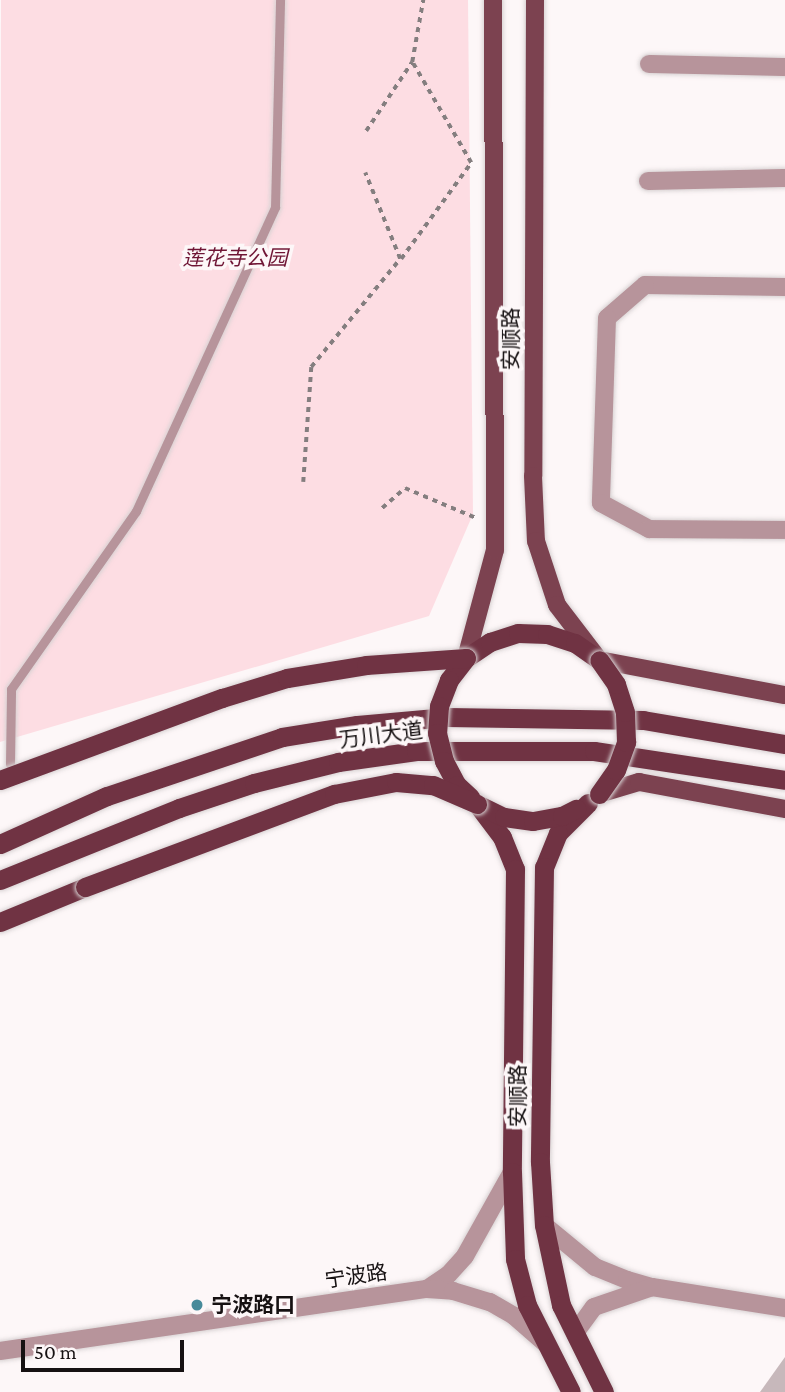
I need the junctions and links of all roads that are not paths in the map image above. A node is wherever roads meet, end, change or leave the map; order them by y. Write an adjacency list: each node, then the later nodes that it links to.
1 (280, 0): 14 (lane)
2 (493, 0): 10 (main road, 安顺路)
3 (535, 0): 11 (main road, 安顺路)
4 (649, 64): 5 (street)
5 (785, 66)
6 (785, 178): 7 (street)
7 (648, 181)
8 (785, 287): 9 (street)
9 (785, 530)
10 (466, 658): 11 (highway); 14 (highway, bridge); 17 (highway, bridge)
11 (599, 660): 12 (main road); 16 (highway, bridge)
12 (785, 695)
13 (785, 744): 19 (highway, 万川大道)
14 (5, 772)
15 (785, 780): 20 (highway, 万川大道)
16 (594, 798): 17 (highway); 18 (main road); 23 (highway, 安顺路)
17 (477, 804): 21 (highway, bridge); 22 (highway, 安顺路)
18 (785, 808)
19 (0, 844)
20 (0, 880)
21 (0, 922)
22 (512, 1172): 25 (street); 28 (highway, 安顺路)
23 (544, 1225): 24 (street); 27 (highway, 安顺路)
24 (652, 1287): 26 (street); 27 (street)
25 (428, 1289): 28 (street, 宁波路); 29 (street, 宁波路)
26 (785, 1308)
27 (576, 1333): 31 (highway, 安顺路)
28 (548, 1346): 30 (highway, 安顺路)
29 (0, 1351)
30 (571, 1392)
31 (604, 1392)

